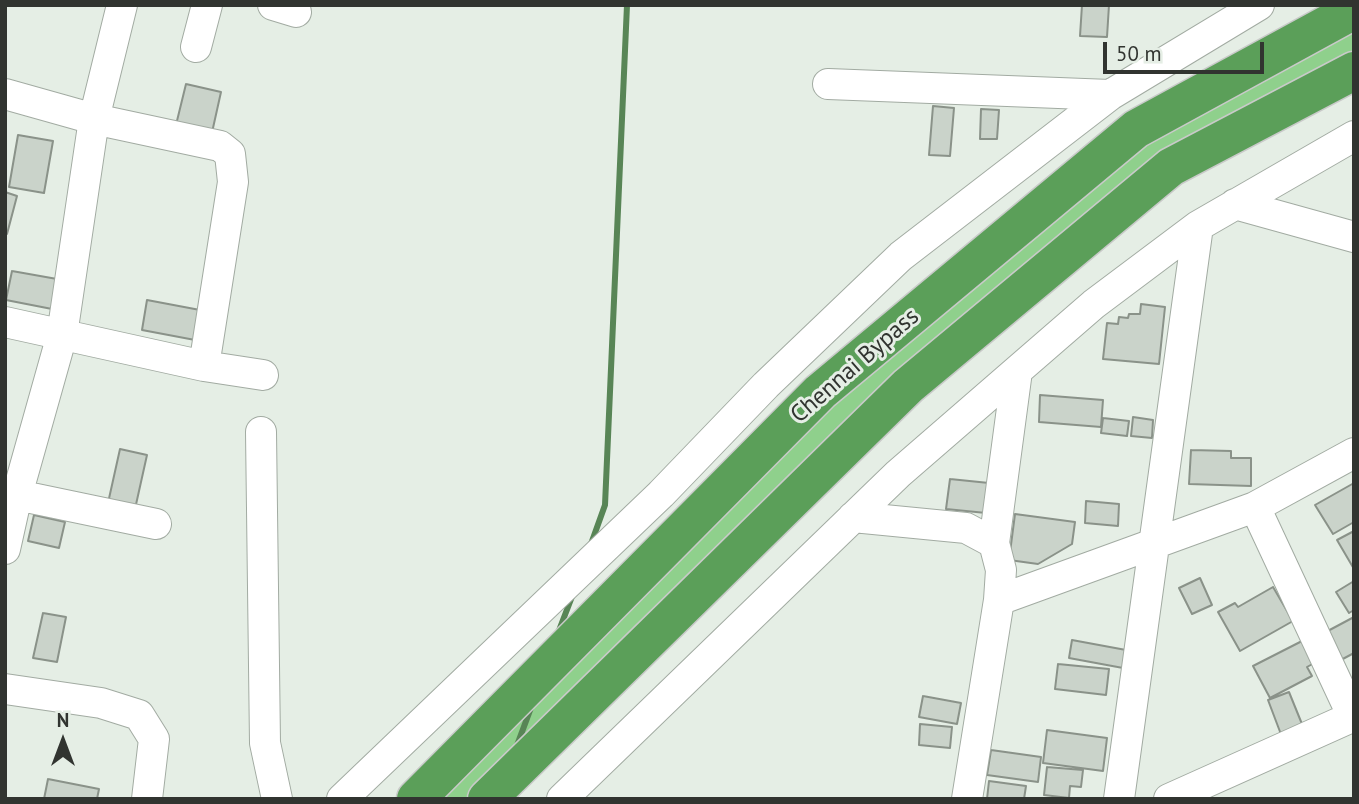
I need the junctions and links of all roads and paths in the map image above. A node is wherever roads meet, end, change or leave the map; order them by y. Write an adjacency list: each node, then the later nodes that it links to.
1 (122, 5): 10 (street)
2 (207, 5): 5 (street)
3 (1251, 7): 9 (street)
4 (1354, 10): 35 (highway, Chennai Bypass)
5 (196, 47)
6 (1354, 71): 36 (highway, Chennai Bypass)
7 (828, 85): 9 (street)
8 (5, 94): 10 (street)
9 (1110, 95): 34 (street)
10 (94, 119): 16 (street); 17 (street)
11 (1354, 136): 12 (street)
12 (1236, 204): 13 (street); 14 (street)
13 (1198, 226): 18 (street); 27 (street)
14 (1354, 237)
15 (5, 323): 16 (street)
16 (62, 335): 17 (street); 22 (street)
17 (204, 366): 19 (street)
18 (1017, 371): 24 (street); 26 (street)
19 (263, 375)
20 (261, 432): 33 (street)
21 (1354, 453): 23 (street)
22 (17, 495): 25 (street); 28 (street)
23 (1255, 507): 27 (street); 31 (street)
24 (853, 517): 26 (street); 37 (street)
25 (156, 524)
26 (994, 543): 29 (street)
27 (1154, 543): 29 (street); 39 (street)
28 (5, 549)
29 (999, 600): 38 (street)
30 (5, 688): 32 (street)
31 (1353, 717): 40 (street)
32 (147, 799)
33 (277, 799)
34 (342, 799)
35 (416, 799)
36 (487, 799)
37 (562, 799)
38 (967, 799)
39 (1119, 799)
40 (1168, 799)

